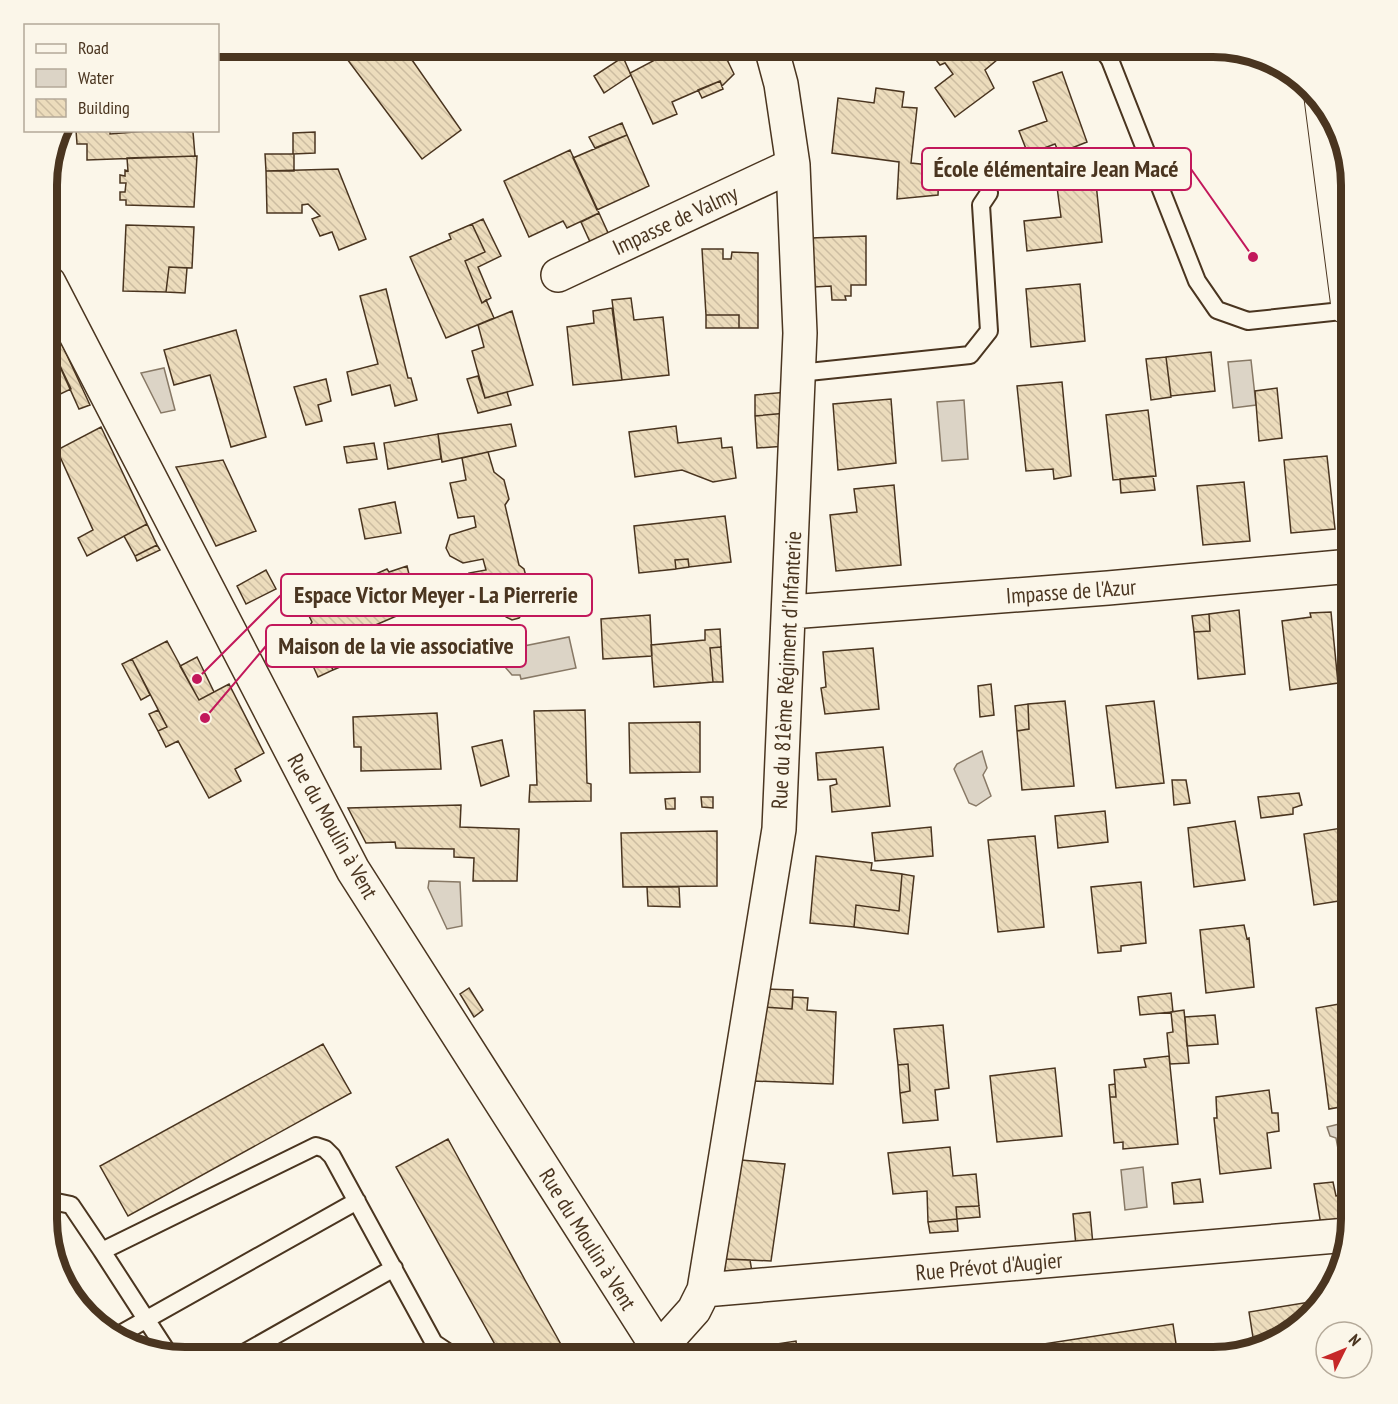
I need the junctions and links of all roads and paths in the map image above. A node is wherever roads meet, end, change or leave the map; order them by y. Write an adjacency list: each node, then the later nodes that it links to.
1 (774, 57): 4 (street, Rue du 81ème Régiment d'Infanterie)
2 (1108, 57): 9 (lane)
3 (1320, 116): 6 (street)
4 (793, 165): 7 (street, Impasse de Valmy); 10 (street, Rue du 81ème Régiment d'Infanterie)
5 (989, 193): 10 (lane)
6 (1341, 262)
7 (558, 275)
8 (57, 300): 24 (street, Rue du Moulin à Vent)
9 (1341, 312)
10 (799, 373): 12 (street, Rue du 81ème Régiment d'Infanterie)
11 (1341, 567): 12 (street, Impasse de l'Azur)
12 (790, 612): 18 (street, Rue du 81ème Régiment d'Infanterie)
13 (357, 1201): 16 (lane); 17 (lane); 19 (lane)
14 (57, 1202): 16 (lane)
15 (1340, 1236): 18 (street, Rue Prévot d'Augier)
16 (102, 1251): 19 (lane)
17 (394, 1268): 22 (lane); 23 (lane)
18 (704, 1290): 25 (street)
19 (147, 1320): 20 (lane); 21 (lane)
20 (124, 1332)
21 (163, 1345)
22 (256, 1347)
23 (438, 1347)
24 (653, 1347)
25 (663, 1347)

